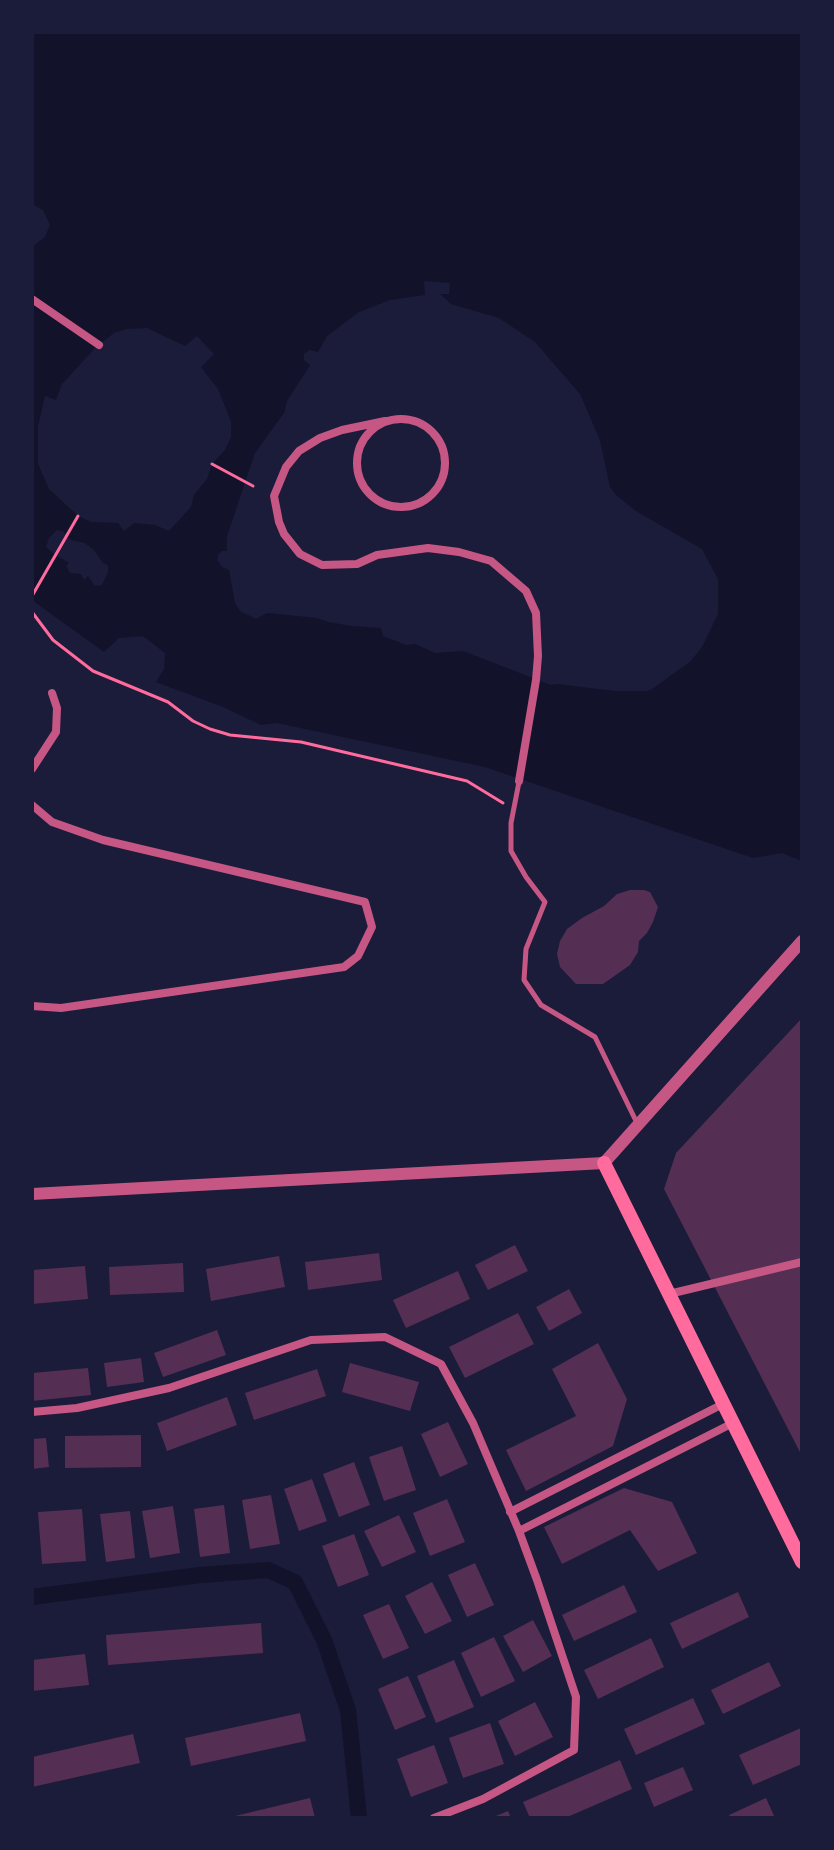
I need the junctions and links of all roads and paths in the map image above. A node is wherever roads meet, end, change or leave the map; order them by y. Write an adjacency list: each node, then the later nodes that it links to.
1 (32, 299): 2 (street)
2 (99, 345)
3 (385, 421): 3 (street); 11 (street)
4 (212, 464): 5 (path)
5 (253, 486)
6 (78, 516): 7 (path)
7 (32, 596)
8 (32, 612): 13 (path)
9 (52, 693): 10 (street)
10 (32, 769)
11 (519, 781): 13 (lane)
12 (32, 805): 15 (street)
13 (513, 810): 16 (lane)
14 (802, 941): 16 (street)
15 (32, 1006)
16 (637, 1124): 17 (street)
17 (604, 1163): 18 (street); 20 (main road)
18 (32, 1194)
19 (802, 1262): 20 (street)
20 (669, 1294): 21 (main road)
21 (723, 1404): 23 (main road); 24 (street)
22 (32, 1412): 24 (street)
23 (733, 1423): 25 (street); 26 (main road)
24 (510, 1512): 25 (street)
25 (519, 1531): 27 (street)
26 (802, 1562)
27 (434, 1818)

